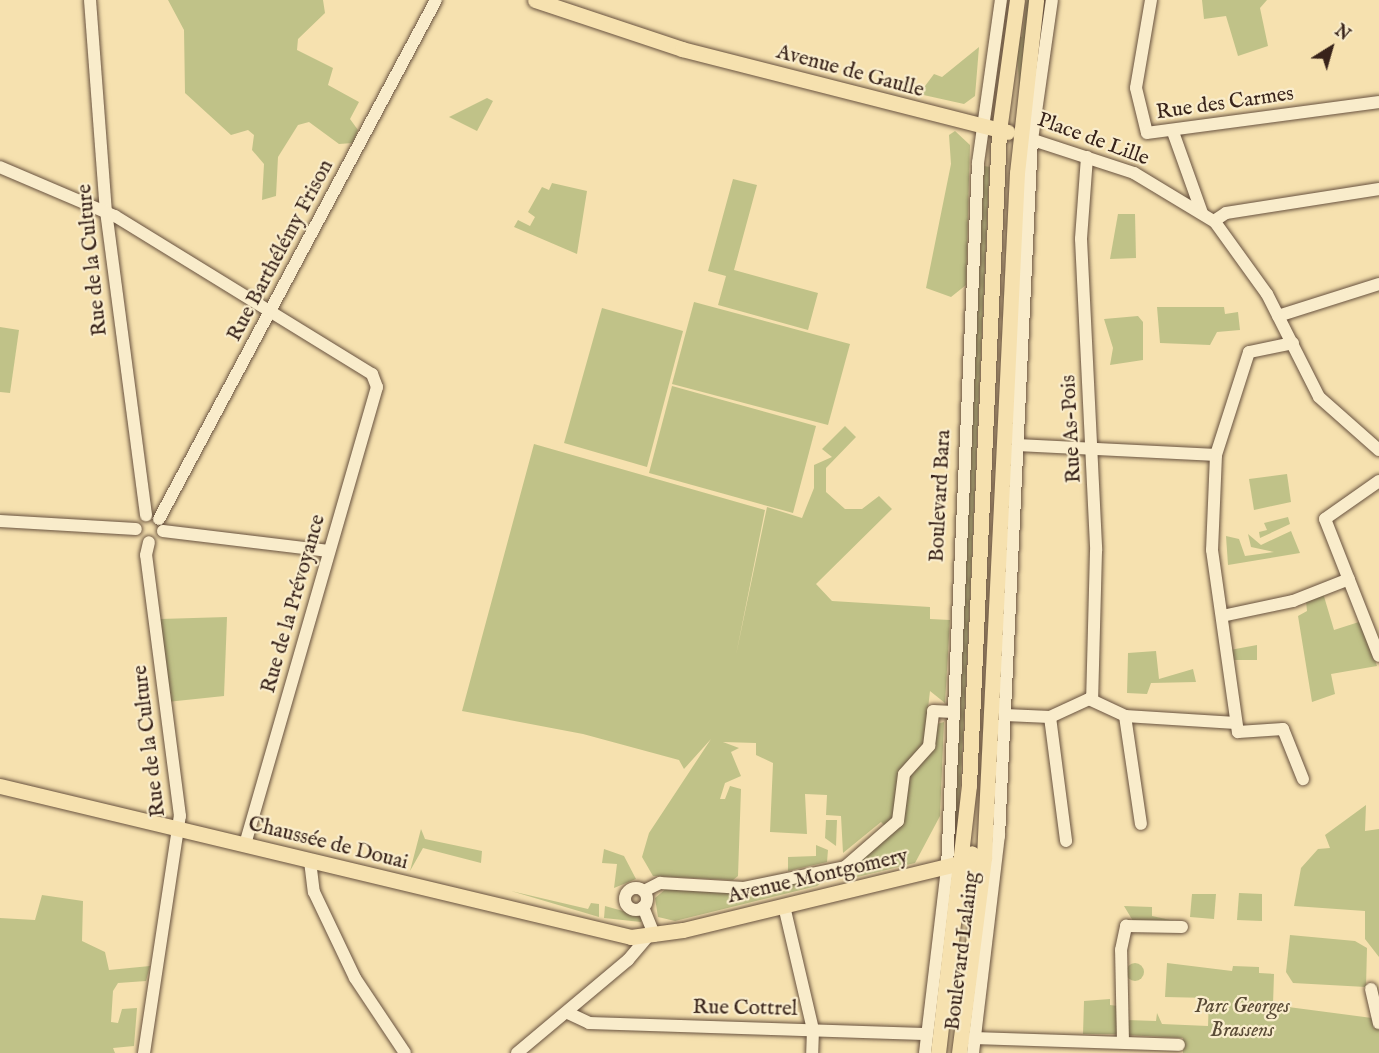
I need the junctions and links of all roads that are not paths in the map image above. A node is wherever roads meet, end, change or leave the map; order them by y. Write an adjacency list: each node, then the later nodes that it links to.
1 (90, 0): 16 (street, Rue de la Culture)
2 (436, 0): 20 (street, Rue Barthélémy Frison)
3 (535, 0): 10 (main road, Avenue de Gaulle)
4 (1001, 0): 10 (street, Boulevard Bara)
5 (1017, 0): 12 (main road)
6 (1036, 0): 12 (main road)
7 (1052, 0): 12 (street)
8 (1151, 0): 11 (street, Rue des Carmes)
9 (1379, 102): 11 (street, Rue des Carmes)
10 (981, 126): 12 (main road, Avenue de Gaulle); 39 (street, Boulevard Bara)
11 (1173, 132): 17 (street, Place de Lille)
12 (1015, 134): 13 (street, Place de Lille); 23 (street); 51 (main road, Boulevard Bara); 51 (main road)
13 (1087, 157): 17 (street, Place de Lille); 24 (street, Rue As-Pois)
14 (0, 167): 16 (street)
15 (1379, 189): 18 (street)
16 (106, 211): 20 (street); 28 (street, Rue de la Culture)
17 (1202, 213): 18 (street)
18 (1214, 221): 21 (street)
19 (1379, 284): 21 (street)
20 (270, 311): 29 (street, Rue Barthélémy Frison); 34 (street, Rue de la Prévoyance)
21 (1278, 316): 22 (street)
22 (1293, 343): 25 (street); 26 (street)
23 (1018, 445): 24 (street); 40 (street)
24 (1092, 449): 26 (street); 38 (street, Rue As-Pois)
25 (1379, 450)
26 (1216, 455): 36 (street)
27 (1379, 481): 35 (street)
28 (146, 515): 29 (street); 31 (street)
29 (159, 519): 32 (street)
30 (0, 521): 31 (street)
31 (136, 529): 33 (street)
32 (163, 531): 33 (street); 34 (street)
33 (149, 542): 47 (street, Rue de la Culture)
34 (329, 552): 49 (street, Rue de la Prévoyance)
35 (1349, 579): 36 (street); 37 (street)
36 (1222, 616): 43 (street)
37 (1378, 652)
38 (1092, 700): 41 (street); 42 (street)
39 (953, 712): 51 (street, Boulevard Bara); 52 (street)
40 (1005, 715): 42 (street); 51 (street)
41 (1125, 716): 43 (street); 46 (street)
42 (1050, 717): 48 (street)
43 (1236, 723): 44 (street)
44 (1303, 779)
45 (0, 786): 47 (main road, Chaussée de Douai)
46 (1141, 824)
47 (179, 829): 49 (main road, Chaussée de Douai); 65 (street, Rue de la Culture)
48 (1066, 841)
49 (245, 845): 50 (main road, Chaussée de Douai)
50 (310, 861): 56 (main road, Chaussée de Douai); 66 (street)
51 (972, 861): 53 (main road, Avenue Montgomery); 61 (street, Boulevard Lalaing); 62 (street, Boulevard Lalaing); 70 (main road, Boulevard Lalaing); 71 (main road, Boulevard Lalaing)
52 (644, 891): 54 (street); 54 (street)
53 (784, 906): 56 (main road, Avenue Montgomery); 60 (street)
54 (643, 907): 56 (street)
55 (1182, 927): 63 (street)
56 (651, 936): 58 (street)
57 (1371, 989): 59 (street)
58 (568, 1013): 60 (street, Rue Cottrel); 67 (street)
59 (1379, 1023)
60 (813, 1030): 61 (street, Rue Cottrel); 68 (street)
61 (924, 1034): 69 (street, Boulevard Lalaing)
62 (972, 1038): 63 (street); 72 (street, Boulevard Lalaing)
63 (1123, 1042): 64 (street)
64 (1179, 1045)
65 (144, 1053)
66 (405, 1053)
67 (517, 1053)
68 (812, 1053)
69 (925, 1053)
70 (938, 1053)
71 (959, 1053)
72 (973, 1053)

